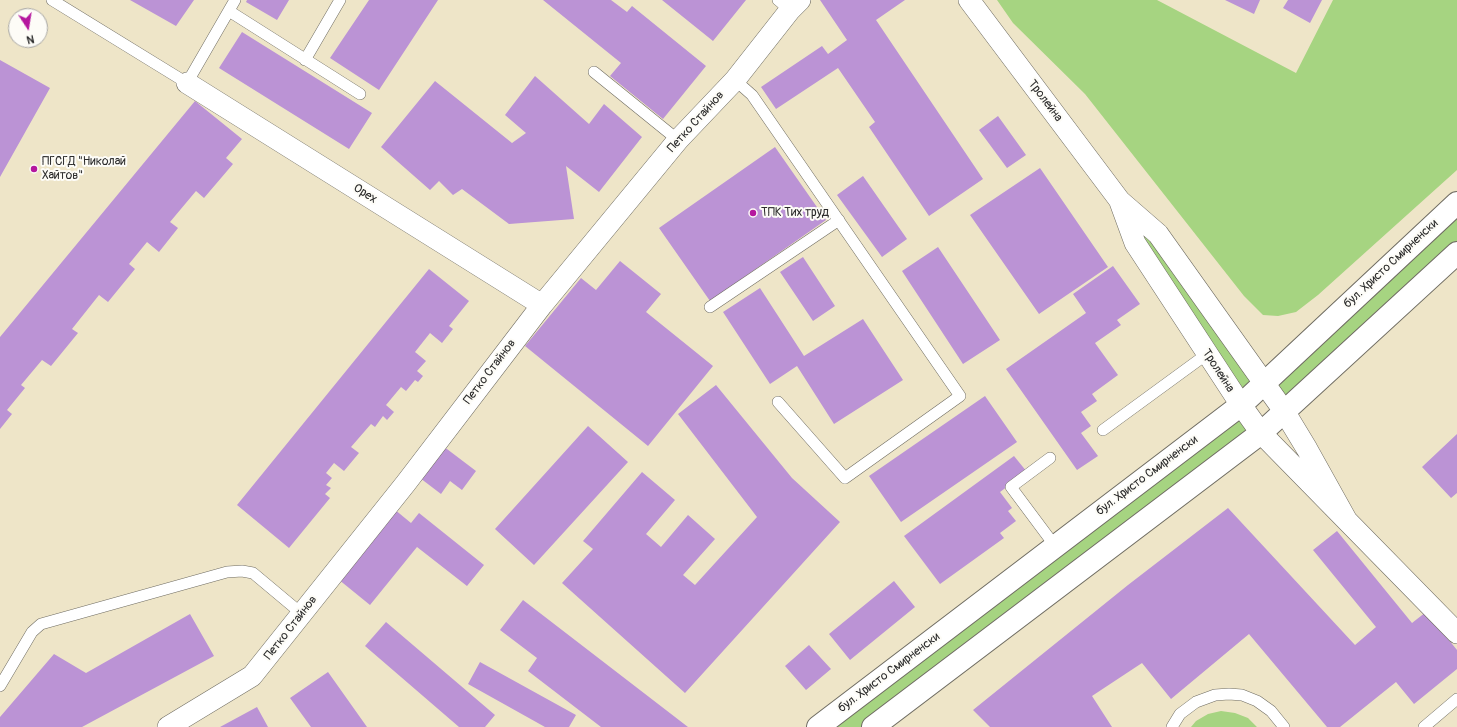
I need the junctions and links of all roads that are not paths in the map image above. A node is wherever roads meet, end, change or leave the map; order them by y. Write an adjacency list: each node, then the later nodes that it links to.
1 (52, 0): 10 (lane)
2 (235, 0): 6 (lane)
3 (340, 0): 7 (lane)
4 (969, 0): 13 (street, Тролейна)
5 (790, 3): 9 (street, Петко Стайнов)
6 (228, 11): 7 (lane); 10 (lane)
7 (305, 60): 11 (lane)
8 (594, 72): 12 (lane)
9 (735, 80): 12 (street, Петко Стайнов); 15 (lane)
10 (187, 83): 17 (street, Орех)
11 (360, 94)
12 (678, 140): 17 (street, Петко Стайнов)
13 (1120, 201): 19 (street, Тролейна); 20 (street, Тролейна)
14 (1457, 204): 20 (main road, бул. Христо Смирненски)
15 (839, 220): 18 (lane); 21 (lane)
16 (1457, 253): 23 (main road)
17 (542, 305): 29 (street, Петко Стайнов)
18 (710, 308)
19 (1207, 354): 22 (street, Тролейна); 24 (lane)
20 (1263, 383): 22 (main road, бул. Христо Смирненски); 23 (street, Тролейна)
21 (778, 402)
22 (1241, 405): 25 (street, Тролейна); 28 (main road, бул. Христо Смирненски)
23 (1284, 411): 25 (main road); 27 (street, Тролейна)
24 (1103, 430)
25 (1261, 432): 27 (street, Тролейна); 33 (main road)
26 (1050, 458): 28 (lane)
27 (1346, 519): 30 (street, Тролейна)
28 (1055, 546): 35 (main road, бул. Христо Смирненски)
29 (302, 614): 31 (lane); 34 (street, Петко Стайнов)
30 (1457, 633)
31 (0, 686)
32 (1457, 699): 38 (lane)
33 (883, 724)
34 (168, 727)
35 (818, 727)
36 (1172, 727): 37 (lane)
37 (1284, 727)
38 (1424, 727)

